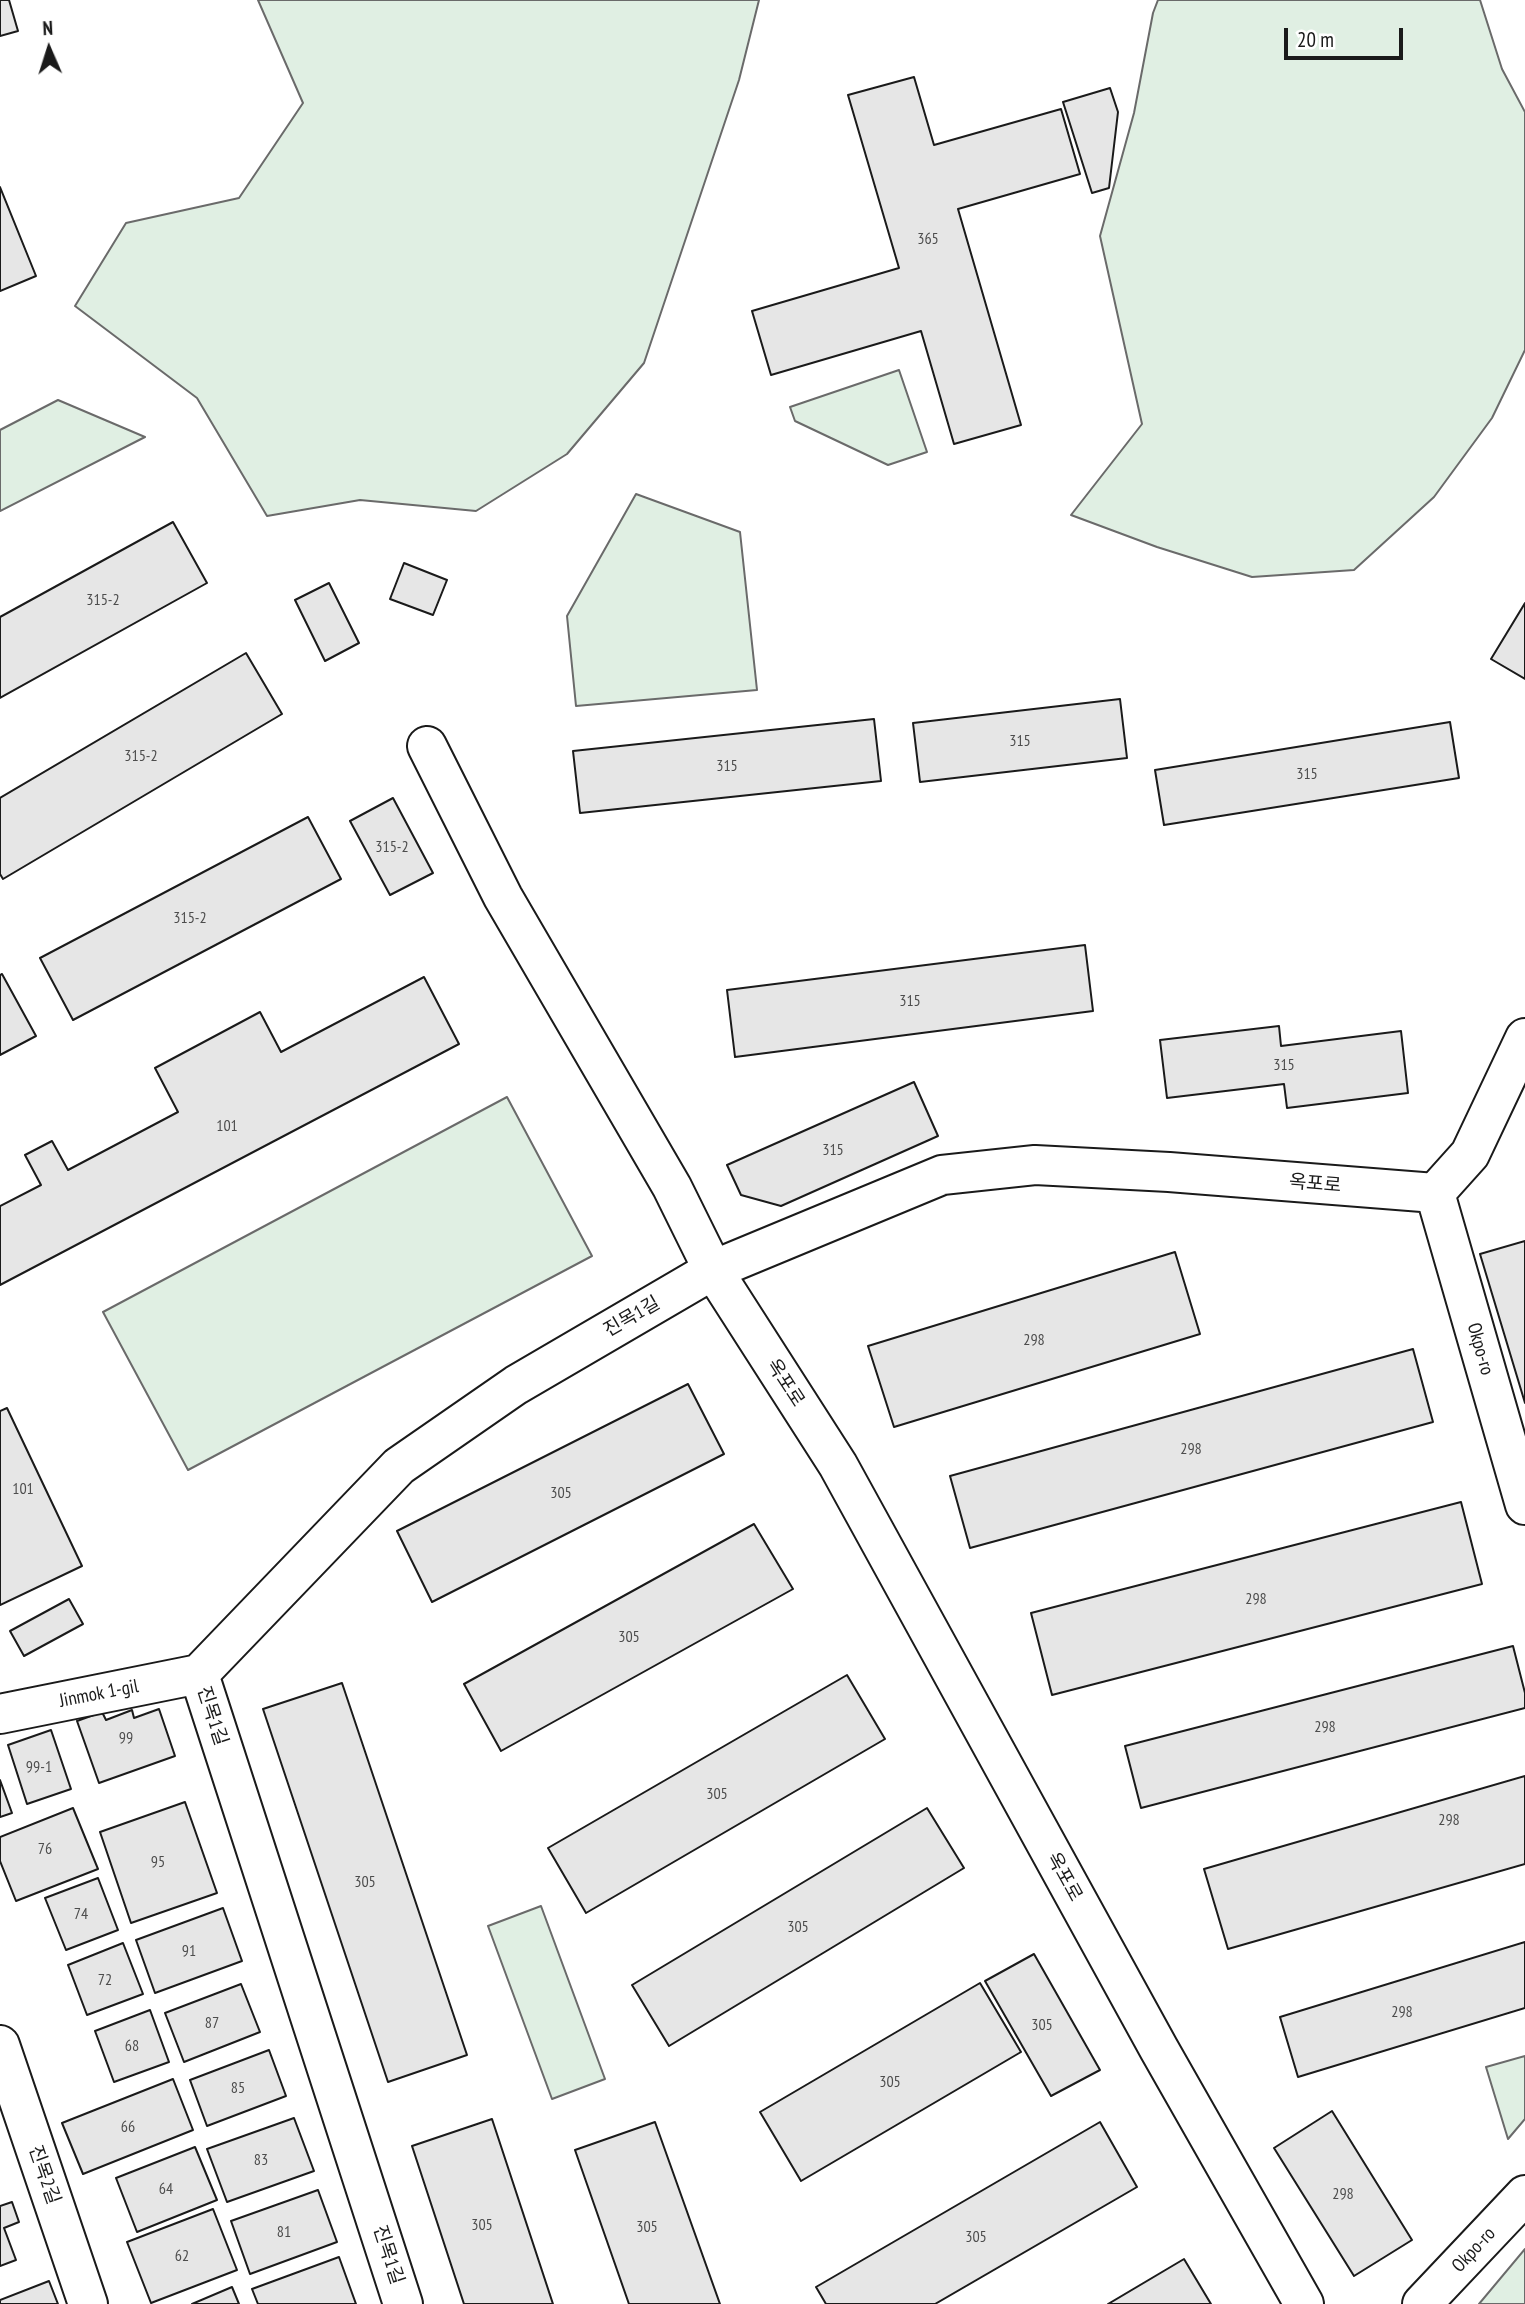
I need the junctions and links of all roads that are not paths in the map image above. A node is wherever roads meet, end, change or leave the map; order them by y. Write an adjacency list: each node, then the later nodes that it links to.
1 (427, 746): 4 (street)
2 (1525, 1038): 3 (street)
3 (1435, 1193): 4 (street, 옥포로); 5 (street, Okpo-ro)
4 (713, 1270): 6 (street, 진목1길); 12 (street, 옥포로)
5 (1525, 1505)
6 (199, 1674): 7 (street, Jinmok 1-gil); 11 (street, 진목1길)
7 (0, 1714)
8 (0, 2045): 10 (street, 진목2길)
9 (1525, 2195): 13 (street, Okpo-ro)
10 (88, 2304)
11 (403, 2304)
12 (1304, 2304)
13 (1422, 2304)

